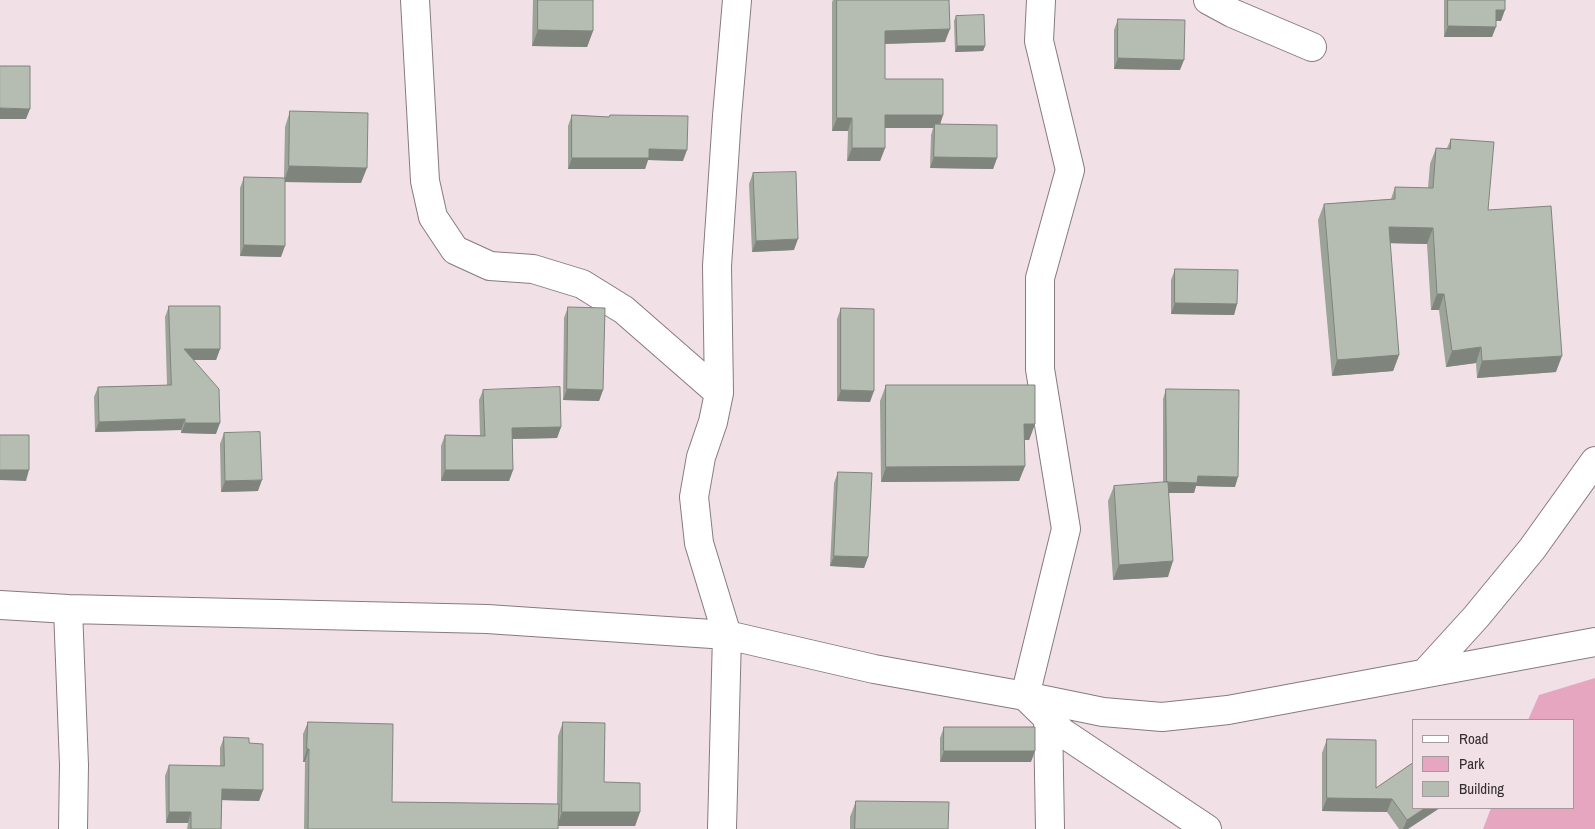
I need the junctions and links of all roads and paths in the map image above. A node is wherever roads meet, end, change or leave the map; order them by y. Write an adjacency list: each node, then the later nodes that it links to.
1 (415, 0): 6 (street)
2 (737, 0): 6 (street)
3 (1041, 0): 13 (street)
4 (1208, 0): 5 (street)
5 (1312, 47)
6 (719, 392): 10 (street)
7 (1595, 461): 12 (street)
8 (0, 605): 9 (street)
9 (68, 609): 10 (street); 15 (street)
10 (727, 635): 13 (street); 16 (street)
11 (1595, 642): 12 (street)
12 (1425, 673): 13 (street)
13 (1025, 696): 14 (street)
14 (1048, 718): 17 (street); 18 (street)
15 (73, 829)
16 (722, 829)
17 (1050, 829)
18 (1207, 829)

